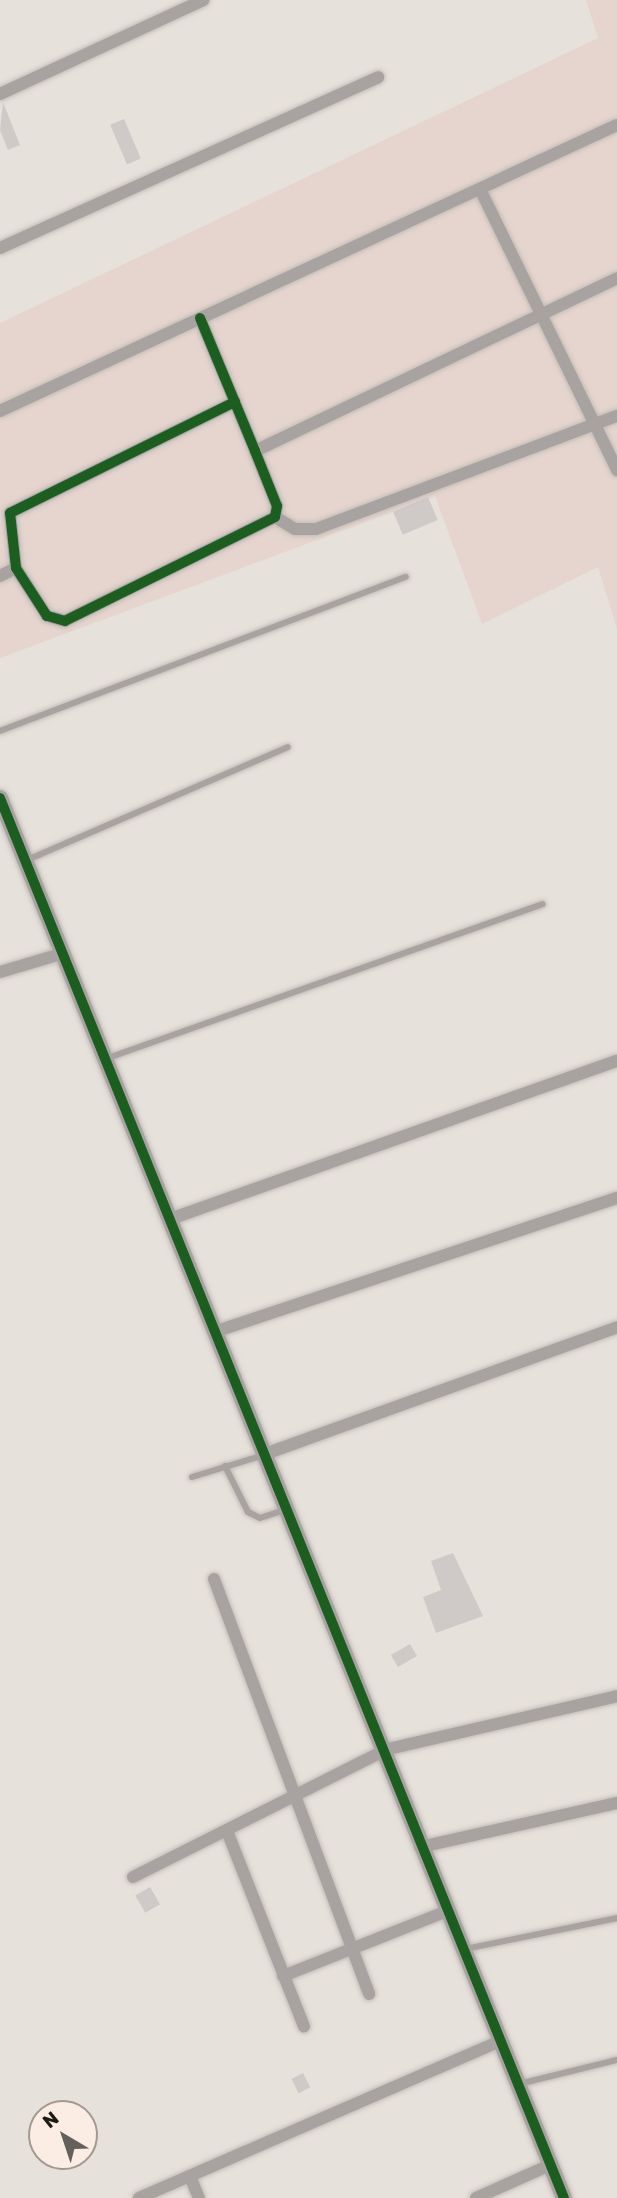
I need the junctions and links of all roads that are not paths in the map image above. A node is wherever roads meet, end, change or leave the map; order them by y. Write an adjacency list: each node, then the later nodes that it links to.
1 (202, 0): 3 (street)
2 (378, 77): 6 (street)
3 (0, 94)
4 (617, 125): 5 (street)
5 (480, 189): 8 (street); 9 (street)
6 (0, 248)
7 (617, 278): 8 (street)
8 (537, 313): 13 (street); 14 (street)
9 (200, 318): 10 (street); 11 (street)
10 (235, 402): 14 (street); 17 (street)
11 (0, 411)
12 (617, 416): 13 (street)
13 (594, 424): 15 (street); 16 (street)
14 (255, 451): 16 (street)
15 (617, 470)
16 (275, 517): 17 (street)
17 (16, 568): 18 (street)
18 (0, 576)
19 (406, 577): 20 (lane)
20 (0, 731)
21 (288, 747): 23 (lane)
22 (0, 798): 23 (street)
23 (27, 860): 25 (street)
24 (543, 904): 27 (lane)
25 (64, 953): 26 (street); 27 (street)
26 (0, 972)
27 (108, 1058): 30 (street)
28 (617, 1061): 30 (street)
29 (617, 1198): 32 (street)
30 (173, 1218): 32 (street)
31 (617, 1327): 33 (street)
32 (217, 1331): 33 (street)
33 (265, 1454): 34 (lane); 36 (street)
34 (225, 1466): 35 (lane); 36 (lane)
35 (192, 1477)
36 (287, 1509): 39 (street)
37 (214, 1579): 40 (street)
38 (617, 1696): 39 (street)
39 (388, 1749): 40 (street); 43 (street)
40 (295, 1799): 42 (street); 48 (street)
41 (617, 1804): 43 (street)
42 (227, 1831): 44 (street); 49 (street)
43 (421, 1847): 45 (street)
44 (134, 1878)
45 (447, 1911): 47 (street); 48 (street)
46 (617, 1917): 47 (lane)
47 (463, 1949): 52 (street)
48 (353, 1950): 49 (street); 50 (street)
49 (284, 1976): 51 (street)
50 (369, 1994)
51 (304, 2026)
52 (500, 2040): 54 (street); 56 (street)
53 (617, 2060): 54 (lane)
54 (517, 2084): 55 (street)
55 (550, 2165): 59 (street); 60 (street)
56 (190, 2176): 57 (street); 58 (street)
57 (139, 2198)
58 (199, 2198)
59 (476, 2198)
60 (564, 2198)

